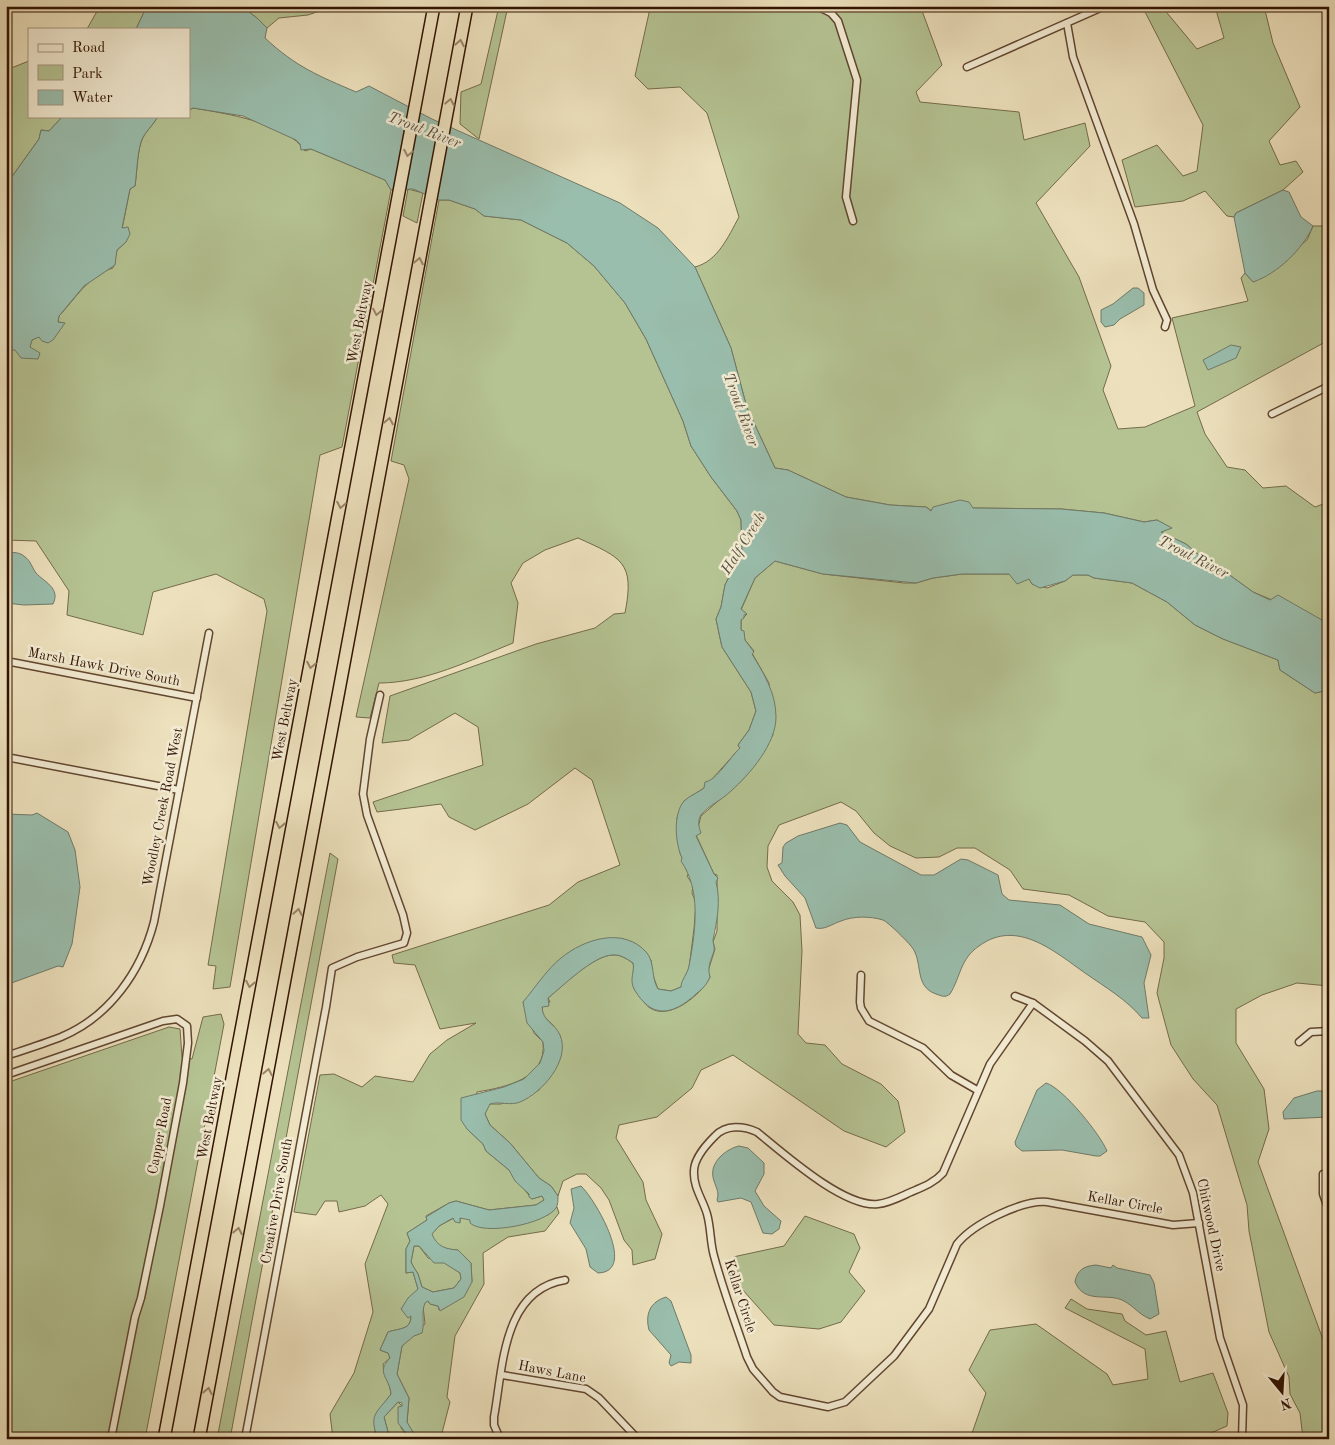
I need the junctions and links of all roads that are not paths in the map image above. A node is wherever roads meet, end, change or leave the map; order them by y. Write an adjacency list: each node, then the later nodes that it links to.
1 (434, 6): 31 (highway, West Beltway, one-way to 31)
2 (467, 6): 32 (highway, one-way to 2)
3 (817, 6): 7 (street)
4 (1105, 6): 5 (street)
5 (1067, 23): 6 (street); 8 (street)
6 (967, 67)
7 (853, 220)
8 (1165, 327)
9 (1329, 386): 10 (street)
10 (1272, 414)
11 (209, 633): 14 (street, Woodley Creek Road West)
12 (6, 661): 14 (street, Marsh Hawk Drive South)
13 (380, 696): 33 (street, Creative Drive South)
14 (197, 698): 16 (street, Woodley Creek Road West)
15 (6, 757): 16 (street)
16 (179, 790): 22 (street, Woodley Creek Road West)
17 (861, 975): 24 (street)
18 (1015, 996): 19 (street, Chitwood Drive)
19 (1033, 1003): 24 (street, Kellar Circle); 27 (street, Chitwood Drive)
20 (1329, 1032): 21 (street)
21 (1299, 1042)
22 (6, 1056)
23 (6, 1075): 30 (street, Capper Road)
24 (977, 1090): 27 (street, Kellar Circle)
25 (1322, 1174): 26 (street)
26 (1329, 1211)
27 (1199, 1223): 36 (street, Chitwood Drive)
28 (565, 1280): 29 (street)
29 (502, 1375): 34 (street); 35 (street, Haws Lane)
30 (111, 1439)
31 (164, 1439)
32 (199, 1439)
33 (245, 1439)
34 (500, 1439)
35 (638, 1439)
36 (1242, 1439)

